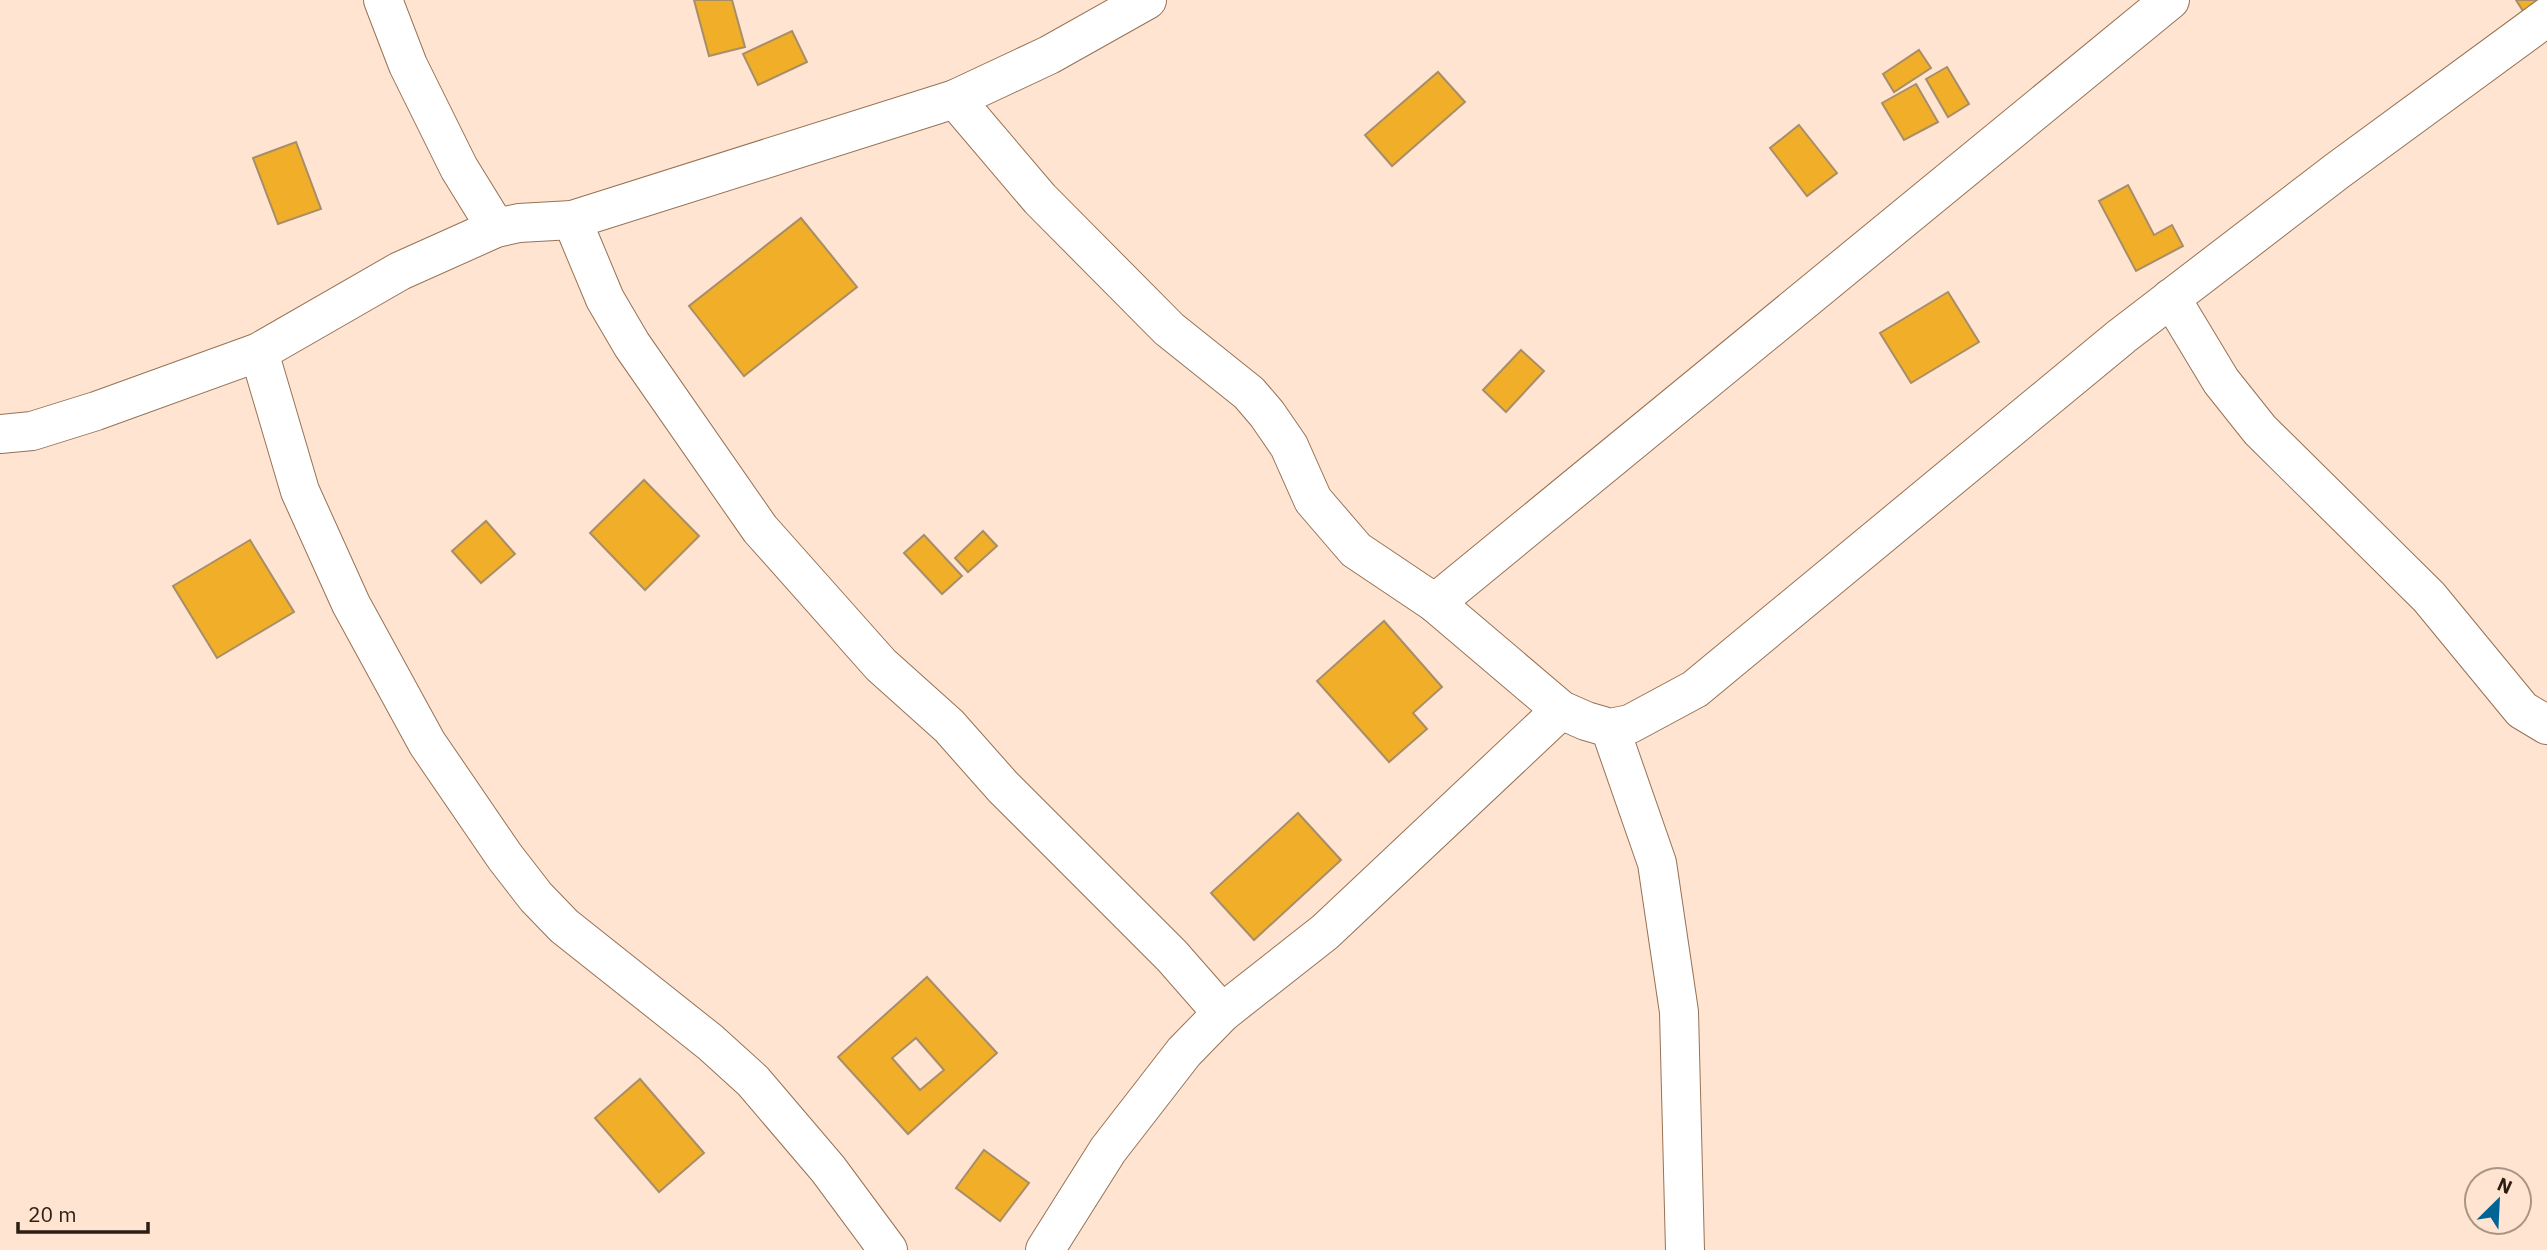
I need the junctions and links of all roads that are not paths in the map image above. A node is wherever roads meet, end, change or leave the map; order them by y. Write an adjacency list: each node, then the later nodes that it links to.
1 (383, 0): 7 (street)
2 (1147, 0): 5 (street)
3 (2170, 0): 11 (street)
4 (2547, 18): 8 (street)
5 (954, 99): 6 (street); 11 (street)
6 (572, 220): 7 (street); 15 (street)
7 (496, 229): 9 (street)
8 (2171, 298): 13 (street); 14 (street)
9 (259, 352): 10 (street); 16 (street)
10 (0, 434)
11 (1435, 603): 12 (street)
12 (1561, 710): 14 (street); 15 (street)
13 (2547, 725)
14 (1610, 728): 18 (street)
15 (1222, 1013): 17 (street)
16 (888, 1250)
17 (1045, 1250)
18 (1685, 1250)

